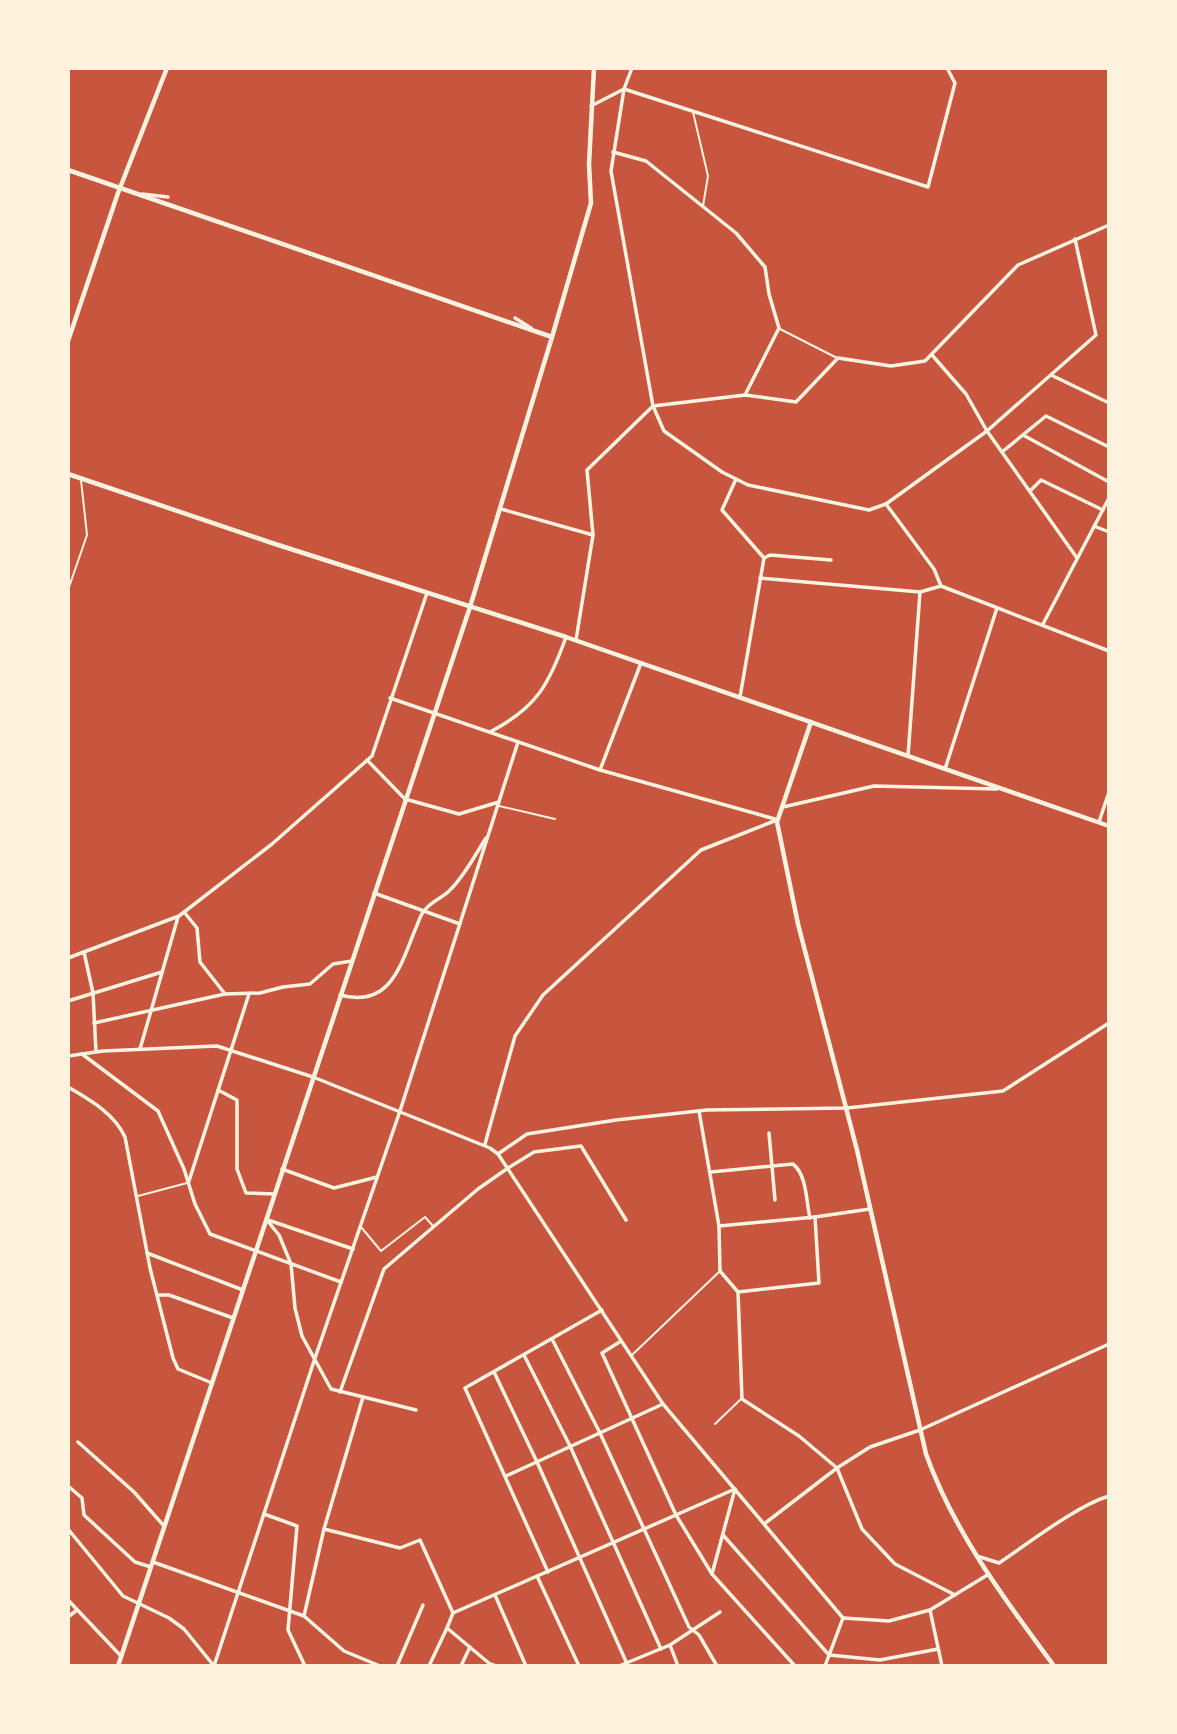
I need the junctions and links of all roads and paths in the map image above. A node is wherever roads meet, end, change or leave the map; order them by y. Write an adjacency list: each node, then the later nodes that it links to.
1 (167, 68): 10 (main road)
2 (594, 68): 6 (main road)
3 (632, 68): 5 (street)
4 (947, 68): 7 (street)
5 (624, 89): 6 (street); 7 (street); 8 (street)
6 (592, 106): 19 (main road)
7 (693, 111): 13 (lane)
8 (613, 152): 13 (street); 26 (street)
9 (68, 170): 10 (main road)
10 (120, 188): 11 (main road); 20 (main road)
11 (136, 193): 12 (street); 18 (main road)
12 (168, 197)
13 (703, 206): 17 (street)
14 (1109, 225): 15 (street)
15 (1075, 239): 21 (street); 23 (street)
16 (515, 318): 18 (street)
17 (779, 328): 22 (lane); 24 (street)
18 (538, 332): 19 (main road)
19 (552, 337): 38 (main road)
20 (68, 341)
21 (932, 355): 22 (street); 27 (street)
22 (838, 358): 24 (street)
23 (1051, 375): 25 (street); 27 (street)
24 (744, 395): 26 (street)
25 (1109, 403)
26 (653, 406): 33 (street); 42 (street)
27 (987, 431): 30 (street); 37 (street)
28 (1023, 435): 29 (street); 30 (street); 34 (street)
29 (1109, 447)
30 (1002, 452): 35 (street)
31 (68, 474): 32 (main road)
32 (81, 479): 48 (lane); 50 (main road)
33 (736, 479): 37 (street); 43 (street)
34 (1109, 482)
35 (1030, 491): 39 (street); 44 (street)
36 (1109, 498): 39 (street)
37 (886, 504): 47 (street)
38 (499, 508): 42 (street); 51 (main road)
39 (1102, 510): 40 (street)
40 (1094, 526): 41 (street); 44 (street)
41 (1109, 532)
42 (593, 536): 55 (street)
43 (764, 558): 45 (street); 46 (street)
44 (1077, 558): 53 (street)
45 (831, 560)
46 (760, 578): 49 (street); 59 (street)
47 (942, 586): 49 (street); 52 (street)
48 (68, 590)
49 (920, 592): 64 (street)
50 (427, 593): 51 (main road); 58 (street)
51 (470, 607): 54 (main road); 60 (main road)
52 (997, 607): 53 (street); 66 (street)
53 (1043, 624): 56 (street)
54 (566, 637): 55 (main road); 62 (street)
55 (576, 640): 57 (main road)
56 (1109, 651)
57 (641, 663): 59 (main road); 67 (street)
58 (390, 698): 60 (street); 65 (street)
59 (740, 698): 61 (main road)
60 (434, 713): 62 (street); 70 (main road)
61 (811, 722): 64 (main road); 72 (main road)
62 (490, 732): 63 (street)
63 (518, 742): 67 (street); 71 (street)
64 (908, 756): 66 (main road)
65 (367, 760): 70 (street); 80 (street)
66 (945, 769): 68 (main road)
67 (600, 770): 74 (street)
68 (1002, 789): 72 (street); 75 (main road)
69 (1109, 792): 75 (street)
70 (405, 799): 71 (street); 78 (main road)
71 (499, 804): 73 (lane); 77 (street)
72 (782, 807): 74 (main road)
73 (555, 819)
74 (777, 821): 103 (main road); 107 (street)
75 (1099, 822): 76 (main road)
76 (1109, 826)
77 (489, 834): 79 (street); 82 (street)
78 (374, 893): 79 (street); 85 (main road)
79 (423, 911): 82 (street); 90 (street)
80 (184, 912): 81 (street); 88 (street)
81 (178, 916): 83 (street); 86 (street)
82 (460, 924): 104 (street)
83 (84, 952): 84 (street); 87 (street)
84 (68, 958)
85 (352, 961): 89 (street); 90 (main road)
86 (162, 972): 87 (street); 92 (street)
87 (93, 993): 91 (street); 93 (street)
88 (225, 994): 89 (street); 92 (street)
89 (249, 994): 96 (street)
90 (340, 995): 100 (main road)
91 (68, 1001)
92 (152, 1009): 93 (street); 95 (street)
93 (94, 1023): 97 (street)
94 (1109, 1023): 103 (street)
95 (140, 1049): 96 (street); 97 (street)
96 (231, 1050): 100 (street); 102 (street)
97 (96, 1052): 98 (street)
98 (82, 1054): 99 (street); 114 (street)
99 (68, 1056)
100 (313, 1077): 104 (street); 111 (main road)
101 (68, 1087): 116 (street)
102 (218, 1090): 114 (street); 115 (street)
103 (847, 1108): 105 (street); 118 (main road)
104 (400, 1111): 107 (street); 113 (street)
105 (699, 1111): 108 (street); 112 (street)
106 (769, 1133): 109 (street)
107 (485, 1144): 108 (street)
108 (498, 1154): 110 (street)
109 (771, 1166): 112 (street); 117 (street); 119 (street)
110 (508, 1168): 122 (street); 125 (street); 135 (street)
111 (282, 1169): 113 (street); 115 (main road)
112 (711, 1172): 124 (street)
113 (377, 1177): 123 (street)
114 (188, 1183): 116 (lane); 127 (street)
115 (275, 1194): 121 (main road)
116 (136, 1197): 128 (street)
117 (775, 1200)
118 (870, 1209): 120 (street); 152 (main road)
119 (810, 1217): 120 (street); 124 (street)
120 (815, 1217): 133 (street)
121 (266, 1219): 126 (street); 127 (main road); 129 (street)
122 (626, 1220)
123 (360, 1226): 125 (lane); 126 (street)
124 (719, 1226): 130 (street)
125 (433, 1227): 145 (street)
126 (353, 1249): 131 (street)
127 (255, 1251): 129 (street); 132 (main road)
128 (147, 1253): 132 (street); 134 (street)
129 (292, 1264): 131 (street); 142 (street)
130 (720, 1271): 133 (street); 141 (lane)
131 (341, 1282): 142 (street)
132 (243, 1290): 136 (main road)
133 (738, 1292): 147 (street)
134 (157, 1295): 136 (street); 144 (street)
135 (602, 1310): 137 (street); 138 (street)
136 (233, 1318): 144 (main road)
137 (552, 1339): 140 (street); 153 (street)
138 (621, 1341): 141 (street); 150 (street)
139 (1109, 1344): 152 (street)
140 (524, 1355): 143 (street); 155 (street)
141 (631, 1355): 148 (street)
142 (314, 1360): 145 (street); 162 (street)
143 (494, 1372): 156 (street); 158 (street)
144 (212, 1383): 165 (main road)
145 (340, 1392): 146 (street)
146 (363, 1397): 149 (street); 167 (street)
147 (742, 1399): 151 (lane); 157 (street)
148 (663, 1404): 150 (street); 160 (street)
149 (416, 1410)
150 (632, 1418): 153 (street); 163 (street)
151 (715, 1424)
152 (920, 1430): 157 (street); 171 (main road)
153 (600, 1433): 155 (street); 168 (street)
154 (78, 1442): 165 (street)
155 (570, 1446): 156 (street); 170 (street)
156 (537, 1462): 158 (street); 172 (street)
157 (837, 1468): 164 (street); 180 (street)
158 (505, 1476): 174 (street)
159 (68, 1486): 173 (street)
160 (735, 1489): 163 (street); 164 (street); 169 (street)
161 (1109, 1496): 171 (street)
162 (264, 1514): 178 (street); 185 (street)
163 (677, 1515): 168 (street); 175 (street)
164 (764, 1524): 191 (street)
165 (164, 1526): 173 (main road)
166 (68, 1529): 182 (street)
167 (324, 1529): 188 (street); 189 (street)
168 (644, 1529): 170 (street); 193 (street)
169 (723, 1535): 175 (street); 198 (street)
170 (613, 1543): 172 (street); 196 (street)
171 (977, 1556): 176 (main road)
172 (578, 1558): 174 (street); 200 (street)
173 (152, 1565): 178 (street); 182 (main road)
174 (548, 1572): 177 (street)
175 (712, 1574): 214 (street)
176 (989, 1574): 180 (street); 217 (main road)
177 (537, 1576): 179 (street); 210 (street)
178 (239, 1591): 185 (street); 203 (street)
179 (495, 1595): 188 (street); 209 (street)
180 (955, 1595): 186 (street)
181 (68, 1600): 184 (street)
182 (139, 1602): 199 (main road); 203 (street)
183 (424, 1605): 206 (street)
184 (77, 1610): 190 (street); 199 (street)
185 (289, 1610): 189 (street); 204 (street)
186 (930, 1610): 191 (street); 197 (street)
187 (720, 1612): 193 (street)
188 (453, 1613): 192 (street)
189 (304, 1616): 205 (street)
190 (68, 1617)
191 (844, 1618): 198 (street)
192 (447, 1628): 195 (street); 207 (street)
193 (694, 1630): 194 (street); 213 (street)
194 (670, 1645): 196 (street); 212 (street)
195 (470, 1647): 201 (street); 208 (street)
196 (661, 1649): 200 (street)
197 (938, 1649): 198 (street); 216 (street)
198 (829, 1655): 215 (street)
199 (121, 1656): 202 (main road)
200 (627, 1664): 211 (street)
201 (493, 1665)
202 (118, 1666)
203 (214, 1666)
204 (305, 1666)
205 (380, 1666)
206 (397, 1666)
207 (429, 1666)
208 (461, 1666)
209 (526, 1666)
210 (579, 1666)
211 (619, 1666)
212 (678, 1666)
213 (717, 1666)
214 (795, 1666)
215 (825, 1666)
216 (942, 1666)
217 (1054, 1666)

